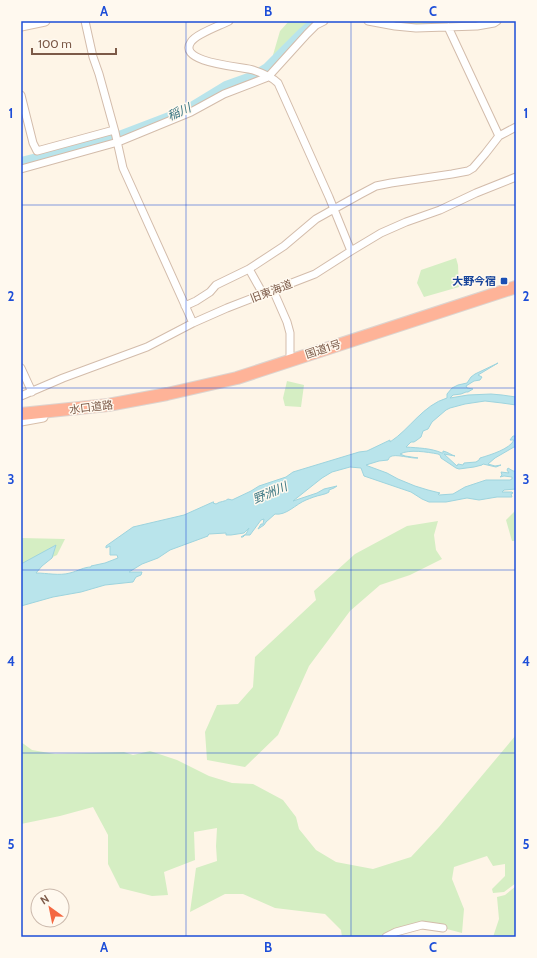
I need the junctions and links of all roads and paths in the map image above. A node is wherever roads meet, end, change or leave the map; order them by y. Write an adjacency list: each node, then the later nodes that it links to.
1 (45, 21): 7 (street)
2 (85, 21): 12 (street)
3 (229, 21): 9 (street)
4 (324, 21): 9 (street)
5 (368, 21): 8 (street)
6 (497, 21): 8 (street)
7 (21, 26)
8 (448, 27): 13 (street)
9 (266, 76): 12 (street); 16 (street)
10 (21, 95): 12 (street)
11 (516, 127): 13 (street)
12 (116, 136): 14 (street); 22 (street)
13 (499, 136): 16 (street)
14 (21, 169)
15 (516, 177): 17 (street, 旧東海道)
16 (334, 208): 17 (street); 18 (street)
17 (351, 251): 20 (street, 旧東海道)
18 (249, 269): 21 (street); 22 (street)
19 (516, 286): 24 (highway, 国道1号)
20 (273, 290): 21 (street, 旧東海道); 24 (street)
21 (263, 294): 23 (street, 旧東海道)
22 (185, 306): 23 (street)
23 (193, 323): 26 (street, 旧東海道)
24 (290, 360): 28 (highway, 国道1号)
25 (21, 368): 26 (street)
26 (32, 392): 27 (street, 旧東海道)
27 (21, 396)
28 (127, 401): 29 (highway, 水口道路); 29 (highway, 水口道路)
29 (23, 412)
30 (443, 928): 31 (street)
31 (386, 937)

